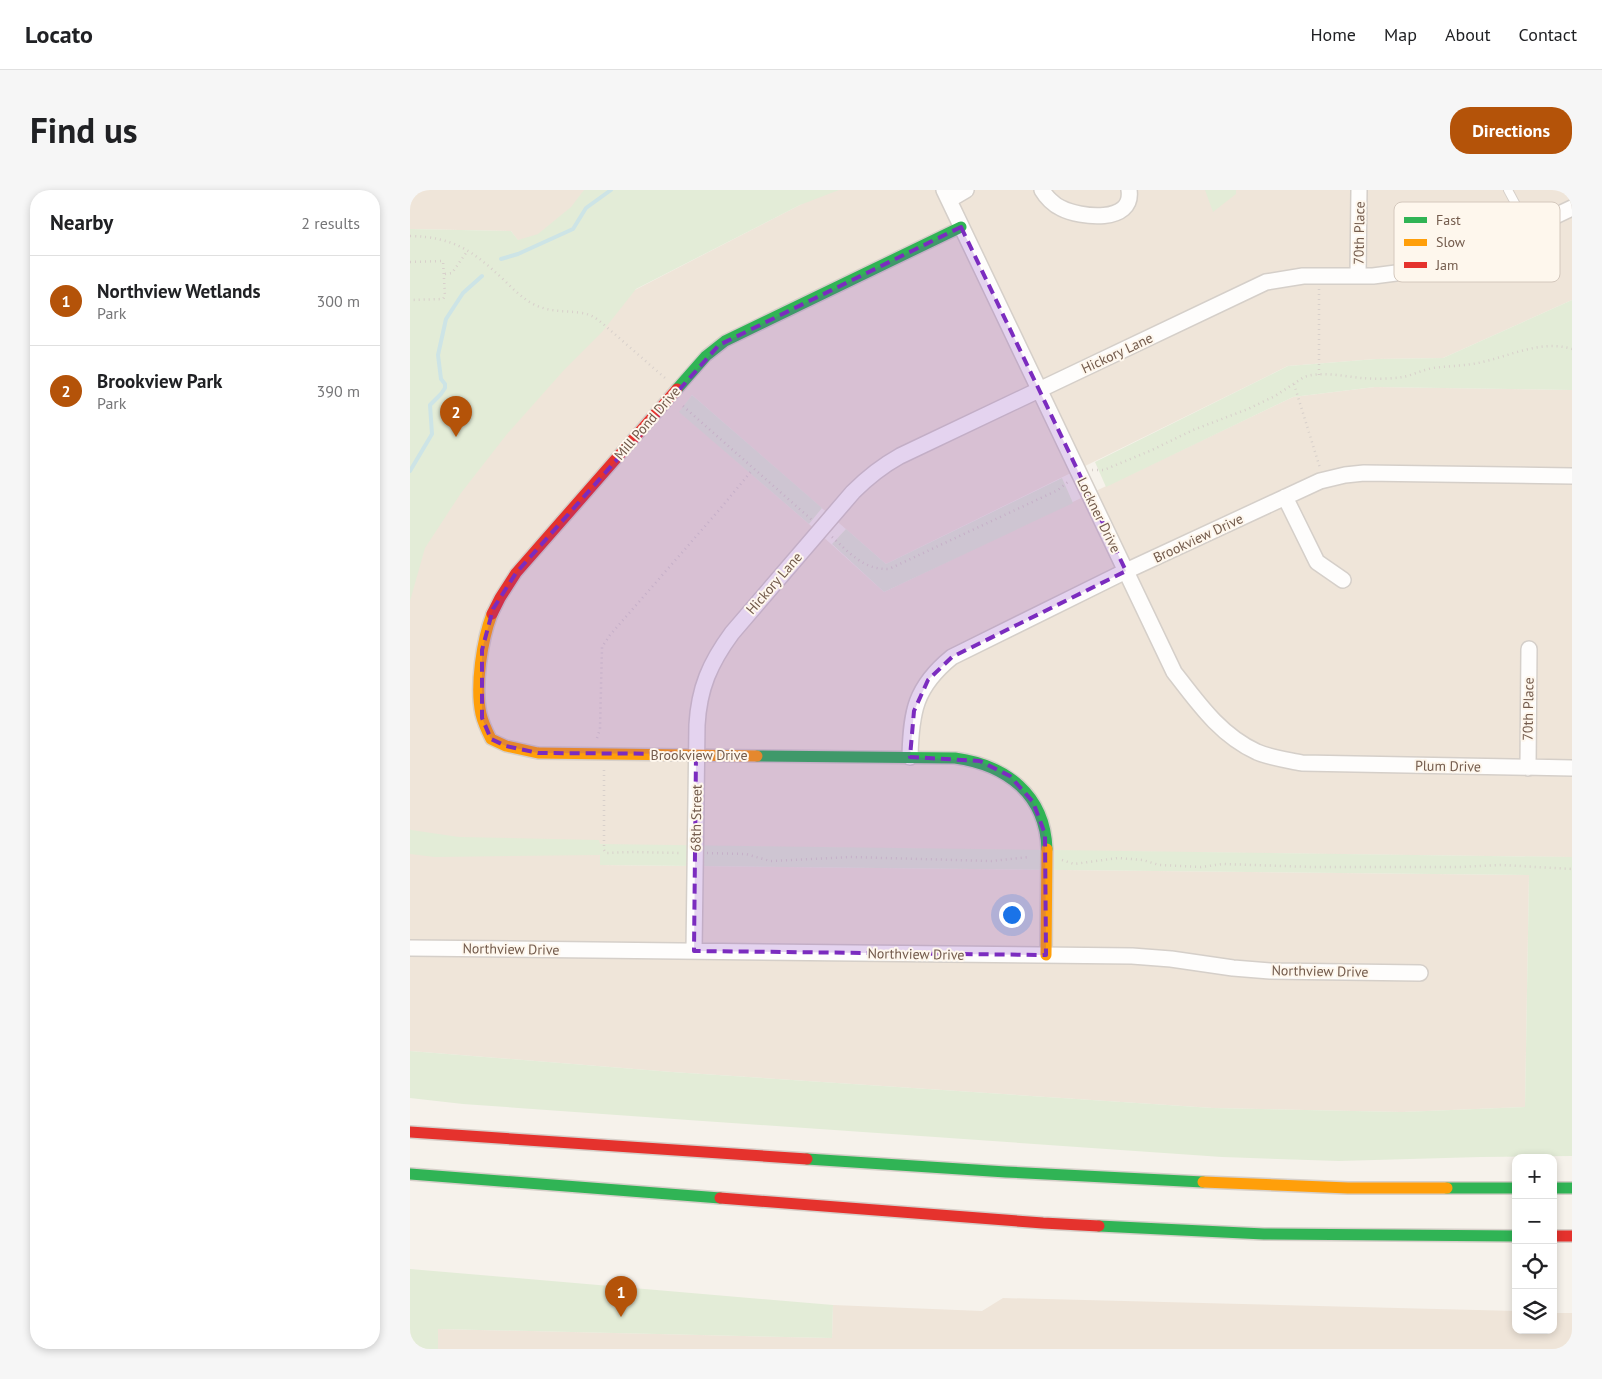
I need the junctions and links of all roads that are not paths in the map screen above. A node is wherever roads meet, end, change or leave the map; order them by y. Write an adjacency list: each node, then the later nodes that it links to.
1 (966, 190): 6 (street)
2 (1042, 190): 3 (street)
3 (1129, 190)
4 (1359, 190): 12 (street, 70th Place)
5 (1508, 190): 7 (lane)
6 (946, 195): 10 (street, Lockner Drive)
7 (1515, 202)
8 (1572, 208): 9 (street, Hickory Lane)
9 (1560, 214)
10 (961, 228): 13 (street, Lockner Drive); 20 (main road, Mill Pond Drive)
11 (1394, 274): 12 (street, Hickory Lane)
12 (1358, 276): 13 (street, Hickory Lane)
13 (1040, 390): 16 (street, Lockner Drive); 18 (street, Hickory Lane)
14 (1572, 476): 15 (street, Brookview Drive)
15 (1285, 497): 16 (street, Brookview Drive); 17 (street)
16 (1126, 571): 22 (street, Brookview Drive); 23 (street, Lockner Drive)
17 (1342, 580)
18 (732, 633): 21 (street, 68th Street)
19 (1529, 649): 24 (street, 70th Place)
20 (490, 738): 21 (main road, Brookview Drive)
21 (696, 754): 22 (main road, Brookview Drive); 27 (street, 68th Street)
22 (910, 757): 28 (main road, Brookview Drive)
23 (1325, 764): 24 (street, Plum Drive)
24 (1528, 768): 25 (street, Plum Drive)
25 (1572, 768)
26 (410, 948): 27 (street, Northview Drive)
27 (694, 951): 28 (street, Northview Drive)
28 (1046, 955): 29 (street, Northview Drive)
29 (1420, 973)
30 (410, 1132): 32 (main road)
31 (410, 1174): 35 (main road)
32 (1512, 1188)
33 (1557, 1188): 34 (main road)
34 (1572, 1188)
35 (1512, 1236)
36 (1557, 1236): 37 (main road)
37 (1572, 1236)

